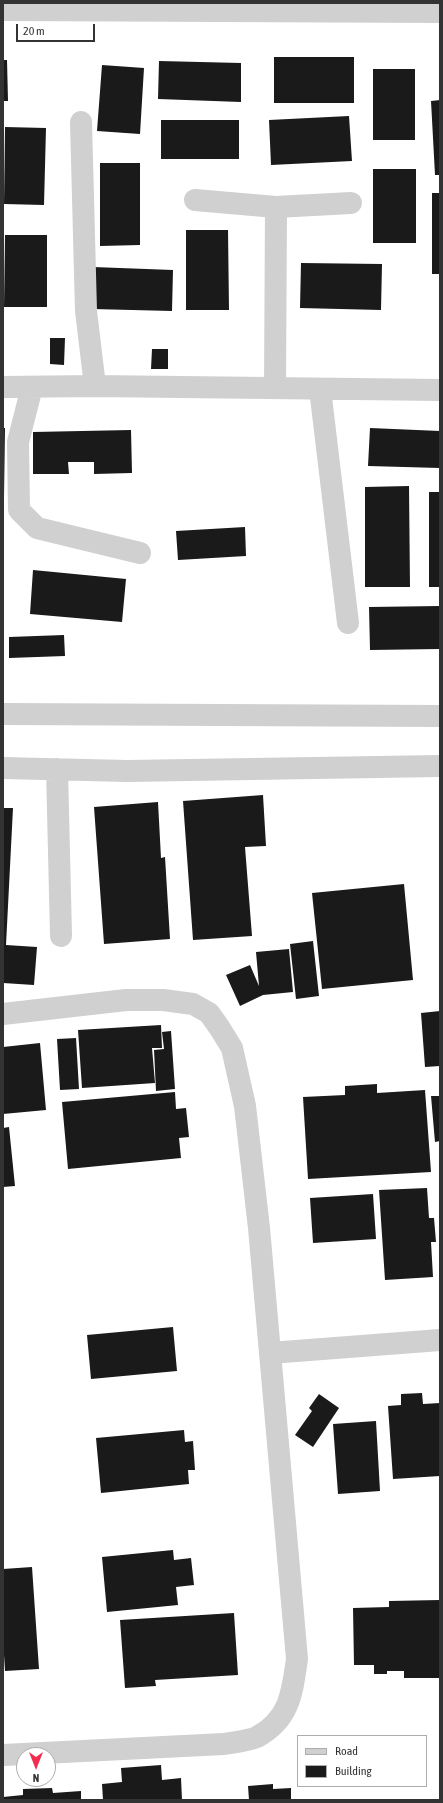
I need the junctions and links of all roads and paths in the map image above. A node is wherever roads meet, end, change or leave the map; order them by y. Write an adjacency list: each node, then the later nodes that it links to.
1 (3, 10): 2 (street)
2 (440, 12)
3 (81, 122): 8 (street)
4 (195, 200): 6 (street)
5 (351, 203): 6 (street)
6 (276, 206): 10 (street)
7 (3, 386): 9 (street)
8 (95, 386): 9 (street); 10 (street)
9 (32, 387): 13 (street)
10 (275, 388): 11 (street)
11 (320, 389): 12 (street); 14 (street)
12 (440, 390)
13 (140, 553)
14 (348, 623)
15 (3, 714): 16 (street)
16 (440, 716)
17 (440, 766): 19 (street)
18 (3, 768): 19 (street)
19 (57, 769): 20 (street)
20 (61, 936)
21 (3, 1014): 23 (street)
22 (440, 1340): 23 (street)
23 (270, 1353): 24 (street)
24 (3, 1755)

